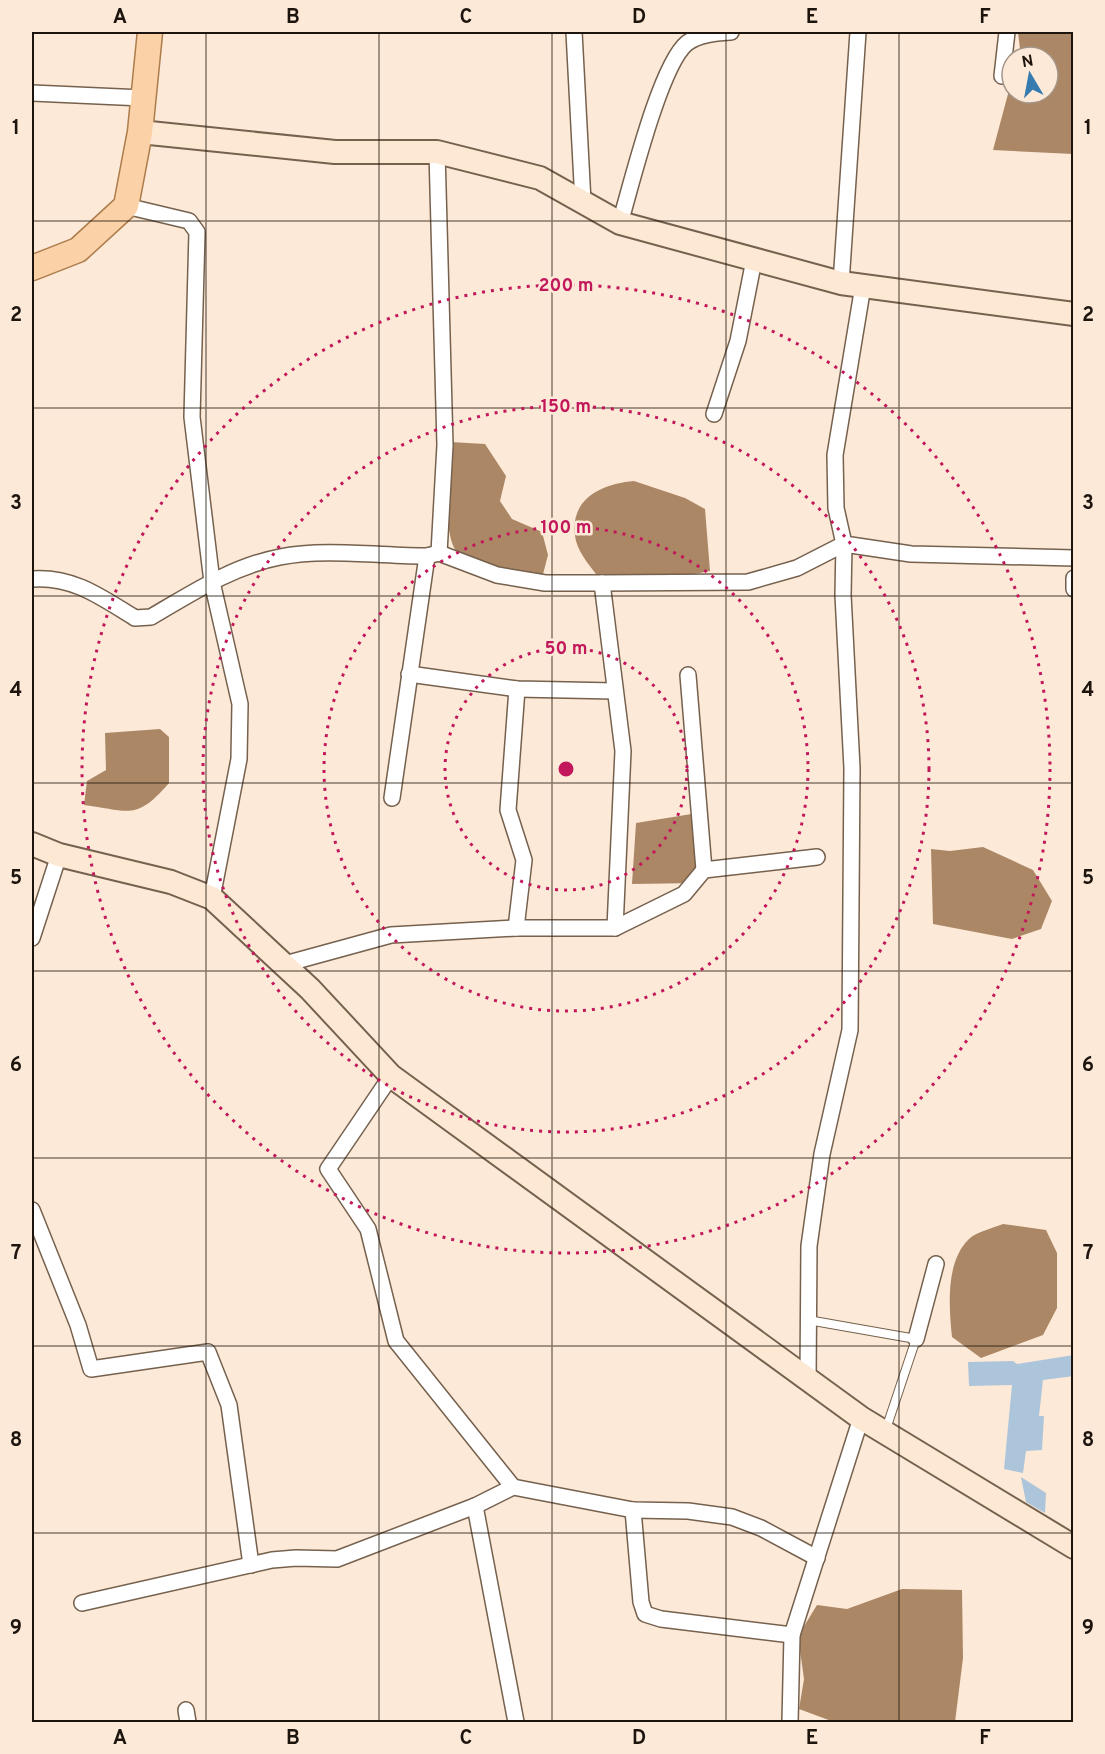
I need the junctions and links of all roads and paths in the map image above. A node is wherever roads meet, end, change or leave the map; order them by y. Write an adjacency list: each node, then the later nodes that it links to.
1 (150, 32): 6 (main road)
2 (574, 32): 9 (street)
3 (731, 32): 11 (street)
4 (858, 32): 14 (street)
5 (32, 93): 6 (street)
6 (143, 98): 7 (main road)
7 (140, 132): 8 (street); 10 (main road)
8 (438, 152): 9 (street); 18 (street)
9 (583, 202): 11 (street)
10 (126, 206): 13 (main road); 22 (street)
11 (620, 223): 12 (street)
12 (754, 260): 14 (street); 16 (street)
13 (32, 268)
14 (852, 284): 15 (street); 17 (street)
15 (1074, 314)
16 (714, 414)
17 (844, 544): 19 (street); 23 (street); 42 (street)
18 (433, 555): 22 (street); 23 (street); 25 (street)
19 (1074, 558)
20 (32, 579): 22 (street)
21 (1074, 580): 24 (street)
22 (212, 582): 34 (street)
23 (602, 583): 28 (street)
24 (1074, 589)
25 (409, 674): 27 (street); 29 (street)
26 (688, 675): 33 (street)
27 (517, 689): 28 (street); 35 (street)
28 (615, 691): 36 (street)
29 (392, 798)
30 (32, 844): 31 (street)
31 (59, 855): 34 (street); 37 (street)
32 (817, 856): 33 (street)
33 (704, 870): 36 (street)
34 (212, 898): 38 (street)
35 (516, 928): 36 (street); 38 (street)
36 (615, 928)
37 (32, 938)
38 (285, 964): 39 (street)
39 (391, 1076): 44 (street); 47 (street)
40 (32, 1210): 52 (street)
41 (936, 1264): 43 (street)
42 (808, 1320): 43 (lane); 44 (street)
43 (916, 1339): 46 (lane)
44 (808, 1380): 45 (street)
45 (861, 1418): 46 (street); 51 (street)
46 (885, 1433): 50 (street)
47 (513, 1487): 48 (street); 49 (street)
48 (475, 1506): 52 (street); 55 (street)
49 (633, 1510): 51 (street); 54 (street)
50 (1074, 1546)
51 (817, 1558): 54 (street)
52 (251, 1565): 53 (street)
53 (82, 1604)
54 (792, 1635): 56 (street)
55 (516, 1722)
56 (790, 1722)

